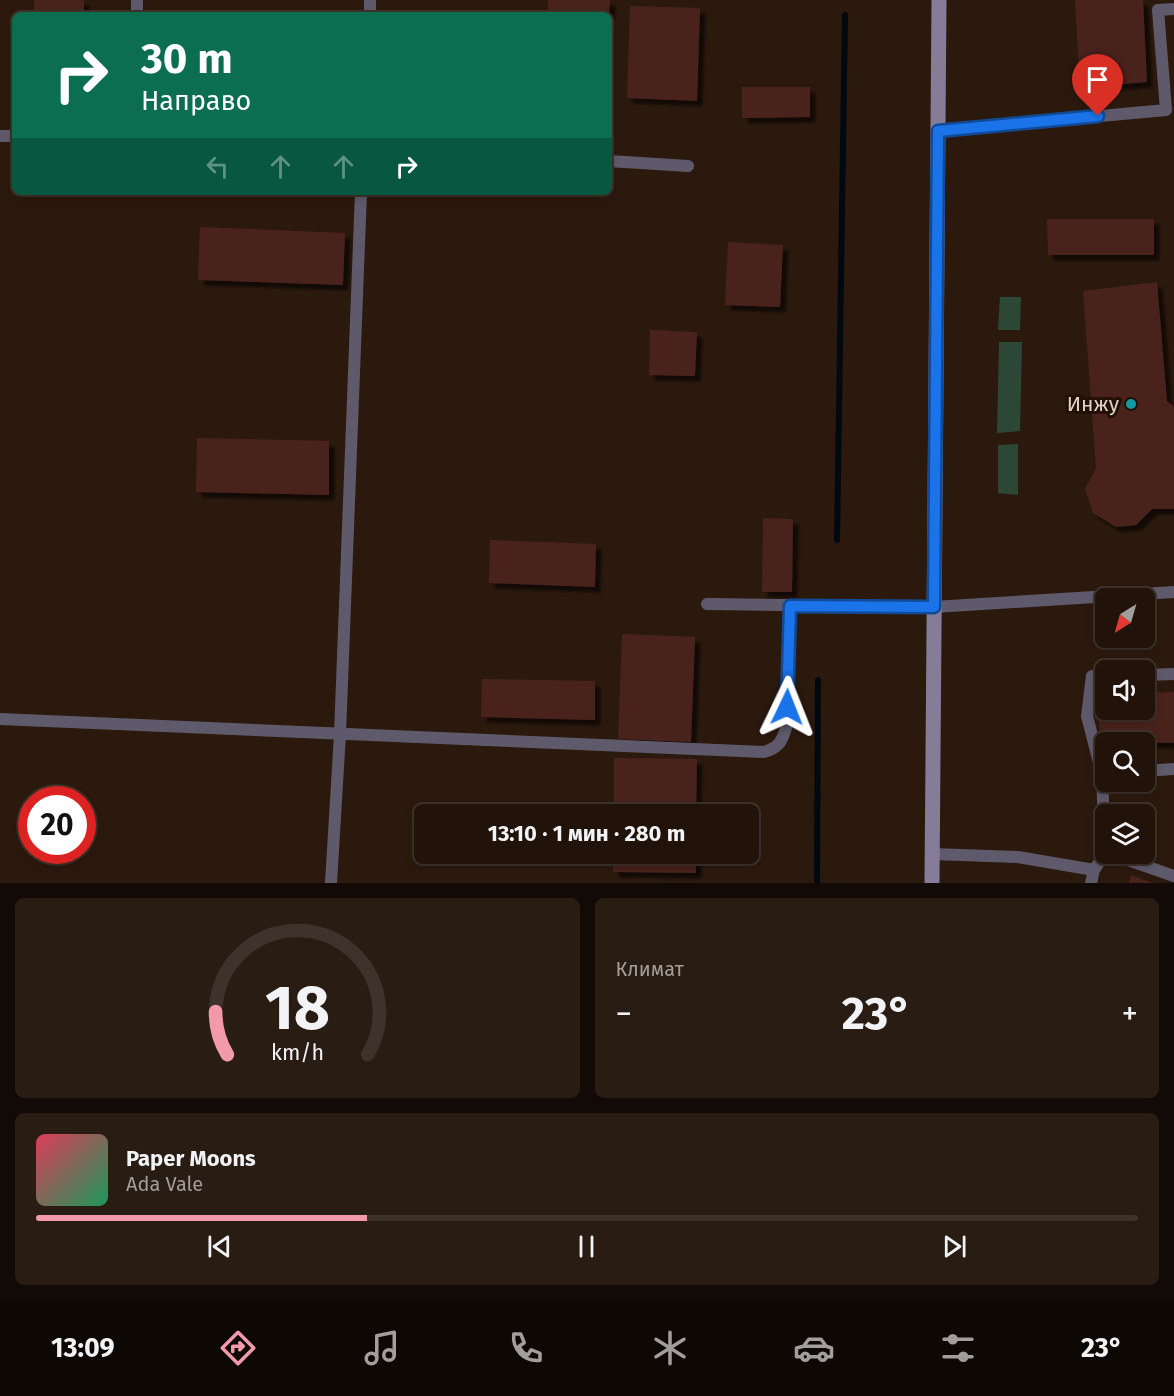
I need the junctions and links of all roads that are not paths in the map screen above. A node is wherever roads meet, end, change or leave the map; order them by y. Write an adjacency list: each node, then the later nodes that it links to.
1 (939, 0): 3 (street)
2 (1174, 9): 3 (lane)
3 (938, 131): 10 (street)
4 (612, 161): 5 (lane)
5 (688, 166)
6 (361, 195): 15 (lane)
7 (1174, 592): 10 (lane)
8 (707, 604): 9 (lane)
9 (790, 606): 10 (lane); 15 (lane)
10 (934, 607): 19 (street)
11 (1174, 674): 12 (lane)
12 (1155, 675)
13 (1095, 676): 16 (lane)
14 (0, 719): 15 (lane)
15 (340, 734): 24 (lane)
16 (1095, 743)
17 (1174, 769): 18 (lane)
18 (1155, 770)
19 (932, 854): 22 (lane); 25 (street)
20 (1098, 864): 22 (lane)
21 (1140, 864): 23 (lane)
22 (1094, 870): 26 (lane)
23 (1174, 876)
24 (331, 883)
25 (932, 883)
26 (1091, 883)

